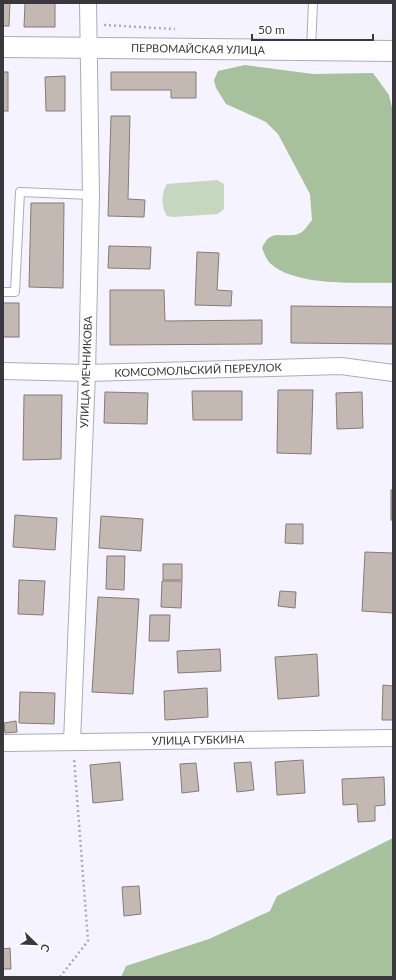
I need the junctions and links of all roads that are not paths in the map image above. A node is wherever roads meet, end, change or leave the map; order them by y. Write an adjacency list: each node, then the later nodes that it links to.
1 (88, 3): 4 (street, УЛИЦА МЕЧНИКОВА)
2 (313, 3): 5 (lane)
3 (3, 47): 4 (street, ПЕРВОМАЙСКАЯ УЛИЦА)
4 (89, 48): 5 (street, ПЕРВОМАЙСКАЯ УЛИЦА); 7 (street, УЛИЦА МЕЧНИКОВА)
5 (311, 50): 6 (street, ПЕРВОМАЙСКАЯ УЛИЦА)
6 (393, 51)
7 (91, 195): 8 (lane); 10 (street, УЛИЦА МЕЧНИКОВА)
8 (3, 292)
9 (3, 371): 10 (street, КОМСОМОЛЬСКИЙ ПЕРЕУЛОК)
10 (87, 373): 11 (street, КОМСОМОЛЬСКИЙ ПЕРЕУЛОК); 13 (street, УЛИЦА МЕЧНИКОВА)
11 (393, 373)
12 (393, 738): 13 (street, УЛИЦА ГУБКИНА)
13 (72, 742): 14 (street, УЛИЦА ГУБКИНА)
14 (3, 743)

